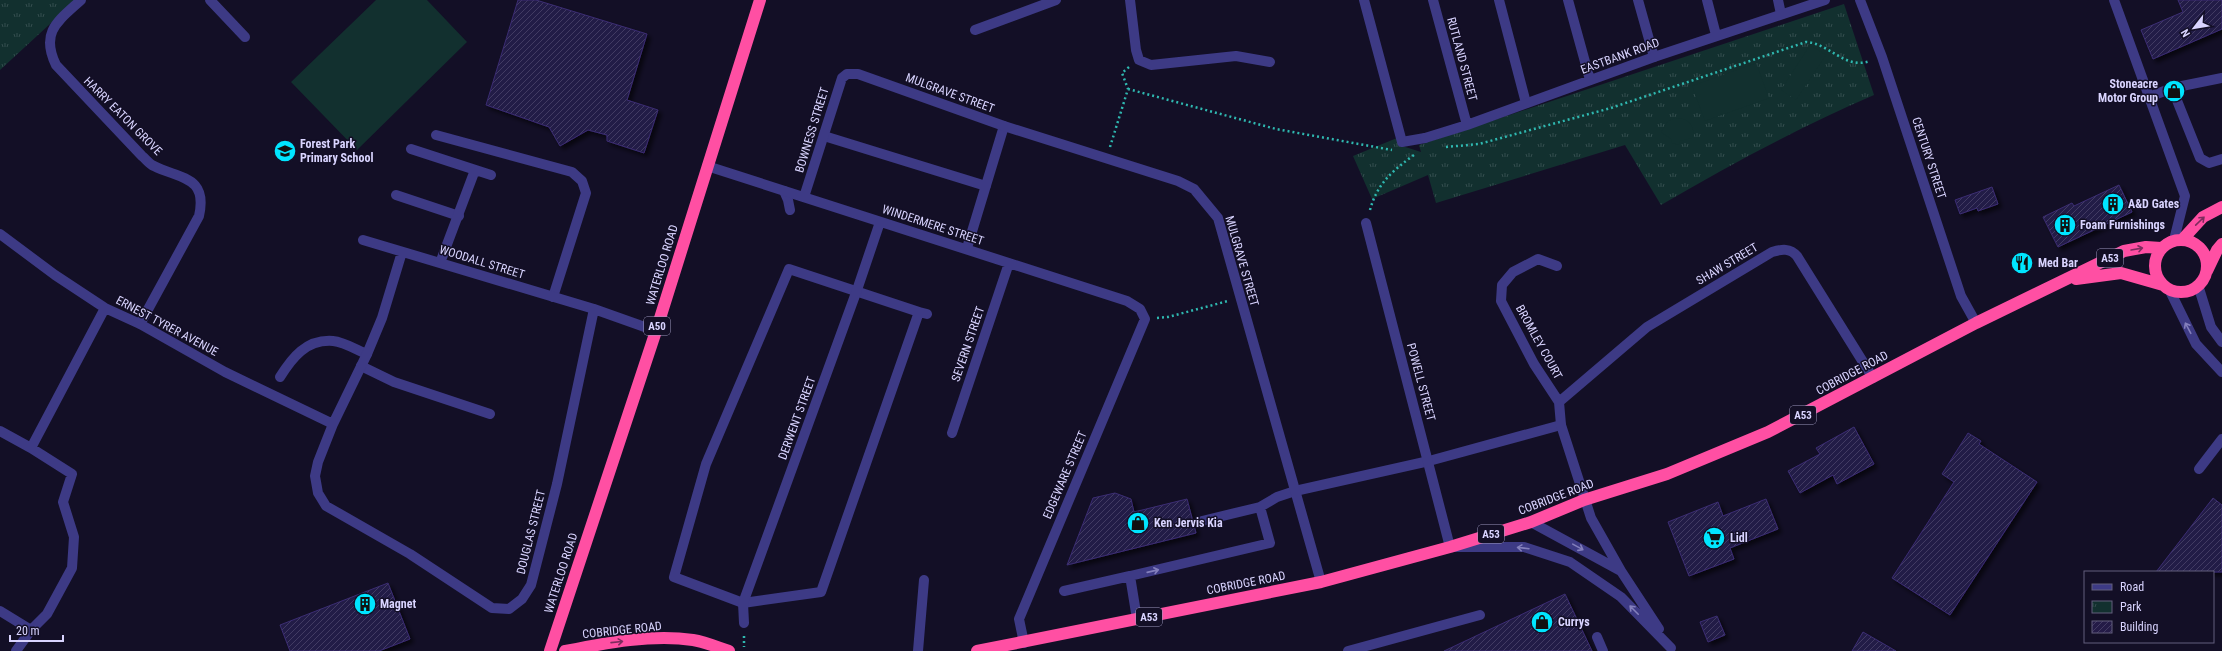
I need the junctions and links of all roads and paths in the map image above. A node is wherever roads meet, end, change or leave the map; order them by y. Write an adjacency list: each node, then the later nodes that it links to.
1 (81, 0): 69 (street, HARRY EATON GROVE)
2 (210, 0): 19 (street)
3 (760, 0): 37 (highway, WATERLOO ROAD / A50)
4 (1056, 0): 17 (street)
5 (1130, 0): 21 (street)
6 (1364, 0): 29 (street, EASTBANK ROAD)
7 (1433, 0): 29 (street, RUTLAND STREET)
8 (1499, 0): 28 (street)
9 (1568, 0): 25 (street)
10 (1638, 0): 20 (street)
11 (1707, 0): 18 (street)
12 (1778, 0): 16 (street)
13 (1825, 0): 16 (street, EASTBANK ROAD)
14 (2114, 0): 27 (street)
15 (1860, 2): 68 (street, CENTURY STREET)
16 (1781, 14): 18 (street, EASTBANK ROAD)
17 (975, 30)
18 (1716, 35): 20 (street, EASTBANK ROAD)
19 (245, 37)
20 (1654, 57): 25 (street, EASTBANK ROAD)
21 (1138, 60): 22 (street); 35 (path)
22 (1270, 62)
23 (848, 74): 30 (street, MULGRAVE STREET); 32 (street, BOWNESS STREET)
24 (2222, 78): 26 (street)
25 (1590, 80): 28 (street, EASTBANK ROAD)
26 (2172, 88): 27 (street); 36 (street)
27 (2149, 97): 51 (street)
28 (1526, 103): 29 (street, EASTBANK ROAD)
29 (1467, 125)
30 (1004, 126): 35 (street, MULGRAVE STREET); 40 (street)
31 (436, 135): 63 (street)
32 (824, 136): 40 (street); 43 (street, BOWNESS STREET)
33 (411, 149): 38 (street)
34 (1417, 152): 48 (path)
35 (1107, 158): 64 (street, MULGRAVE STREET)
36 (2222, 159)
37 (707, 166): 41 (street, WINDERMERE STREET); 70 (highway, WATERLOO ROAD / A50)
38 (475, 170): 39 (street); 46 (street)
39 (491, 175)
40 (986, 186): 53 (street)
41 (784, 191): 43 (street, WINDERMERE STREET); 45 (street)
42 (396, 195): 46 (street)
43 (804, 197): 47 (street, WINDERMERE STREET)
44 (2222, 206): 51 (highway, one-way to 44)
45 (790, 210)
46 (459, 216): 56 (street)
47 (880, 222): 53 (street, WINDERMERE STREET); 62 (street, DERWENT STREET)
48 (1366, 223): 85 (street, POWELL STREET)
49 (0, 234): 65 (street, ERNEST TYRER AVENUE)
50 (363, 240): 55 (street, WOODALL STREET)
51 (2178, 240): 54 (highway); 60 (highway)
52 (2222, 244): 60 (highway)
53 (967, 248): 57 (street, WINDERMERE STREET)
54 (2161, 248): 59 (highway, COBRIDGE ROAD / A53, one-way to 54); 61 (highway)
55 (402, 252): 56 (street, WOODALL STREET); 72 (street)
56 (440, 263): 63 (street, WOODALL STREET)
57 (1009, 263): 67 (street, WINDERMERE STREET); 82 (street, SEVERN STREET)
58 (1557, 266): 77 (street, BROMLEY COURT)
59 (2063, 282): 61 (highway, COBRIDGE ROAD / A53); 68 (highway, COBRIDGE ROAD / A53)
60 (2201, 282): 61 (highway); 71 (street)
61 (2166, 287): 74 (street, one-way to 61)
62 (857, 290): 98 (street, DERWENT STREET); 98 (street); 98 (street)
63 (553, 297): 66 (street, WOODALL STREET)
64 (1240, 298): 67 (path); 87 (street, MULGRAVE STREET)
65 (105, 308): 69 (street, ERNEST TYRER AVENUE); 84 (street)
66 (594, 309): 70 (street); 79 (street, DOUGLAS STREET)
67 (1145, 319): 105 (street, EDGEWARE STREET)
68 (1976, 323): 76 (highway, COBRIDGE ROAD / A53)
69 (140, 324): 79 (street, ERNEST TYRER AVENUE)
70 (656, 331): 108 (highway, WATERLOO ROAD / A50)
71 (2222, 342)
72 (368, 354): 73 (street); 75 (street)
73 (361, 366): 78 (street); 79 (street)
74 (2222, 372)
75 (280, 377)
76 (1873, 378): 77 (street, SHAW STREET); 88 (highway, COBRIDGE ROAD / A53)
77 (1559, 402): 80 (street)
78 (490, 414)
79 (333, 424)
80 (1561, 425): 85 (street); 88 (street)
81 (0, 432): 84 (street)
82 (952, 433)
83 (2222, 439): 86 (street)
84 (31, 448): 103 (street)
85 (1429, 461): 87 (street); 92 (street, POWELL STREET)
86 (2199, 469)
87 (1296, 491): 89 (street); 96 (street, MULGRAVE STREET)
88 (1584, 500): 91 (highway, COBRIDGE ROAD / A53); 93 (street)
89 (1260, 507): 90 (street); 94 (street, one-way to 89)
90 (1202, 521)
91 (1531, 522): 92 (highway, COBRIDGE ROAD / A53); 93 (street, one-way to 93)
92 (1450, 547): 96 (highway, COBRIDGE ROAD / A53); 106 (street, one-way to 92)
93 (1621, 571): 106 (street)
94 (1130, 576): 97 (street); 101 (street)
95 (924, 580): 111 (street)
96 (1321, 582): 101 (highway, COBRIDGE ROAD / A53)
97 (1064, 590)
98 (743, 603): 102 (street, DERWENT STREET)
99 (0, 611): 103 (street)
100 (1480, 614): 113 (street)
101 (1137, 619): 105 (highway, COBRIDGE ROAD / A53)
102 (744, 623)
103 (31, 630): 107 (street)
104 (1597, 636): 114 (street)
105 (1024, 643): 112 (highway, COBRIDGE ROAD / A53)
106 (1672, 649)
107 (16, 651)
108 (550, 651)
109 (565, 651): 110 (highway, COBRIDGE ROAD, one-way to 110)
110 (729, 651)
111 (918, 651)
112 (977, 651)
113 (1348, 651)
114 (1604, 651)

